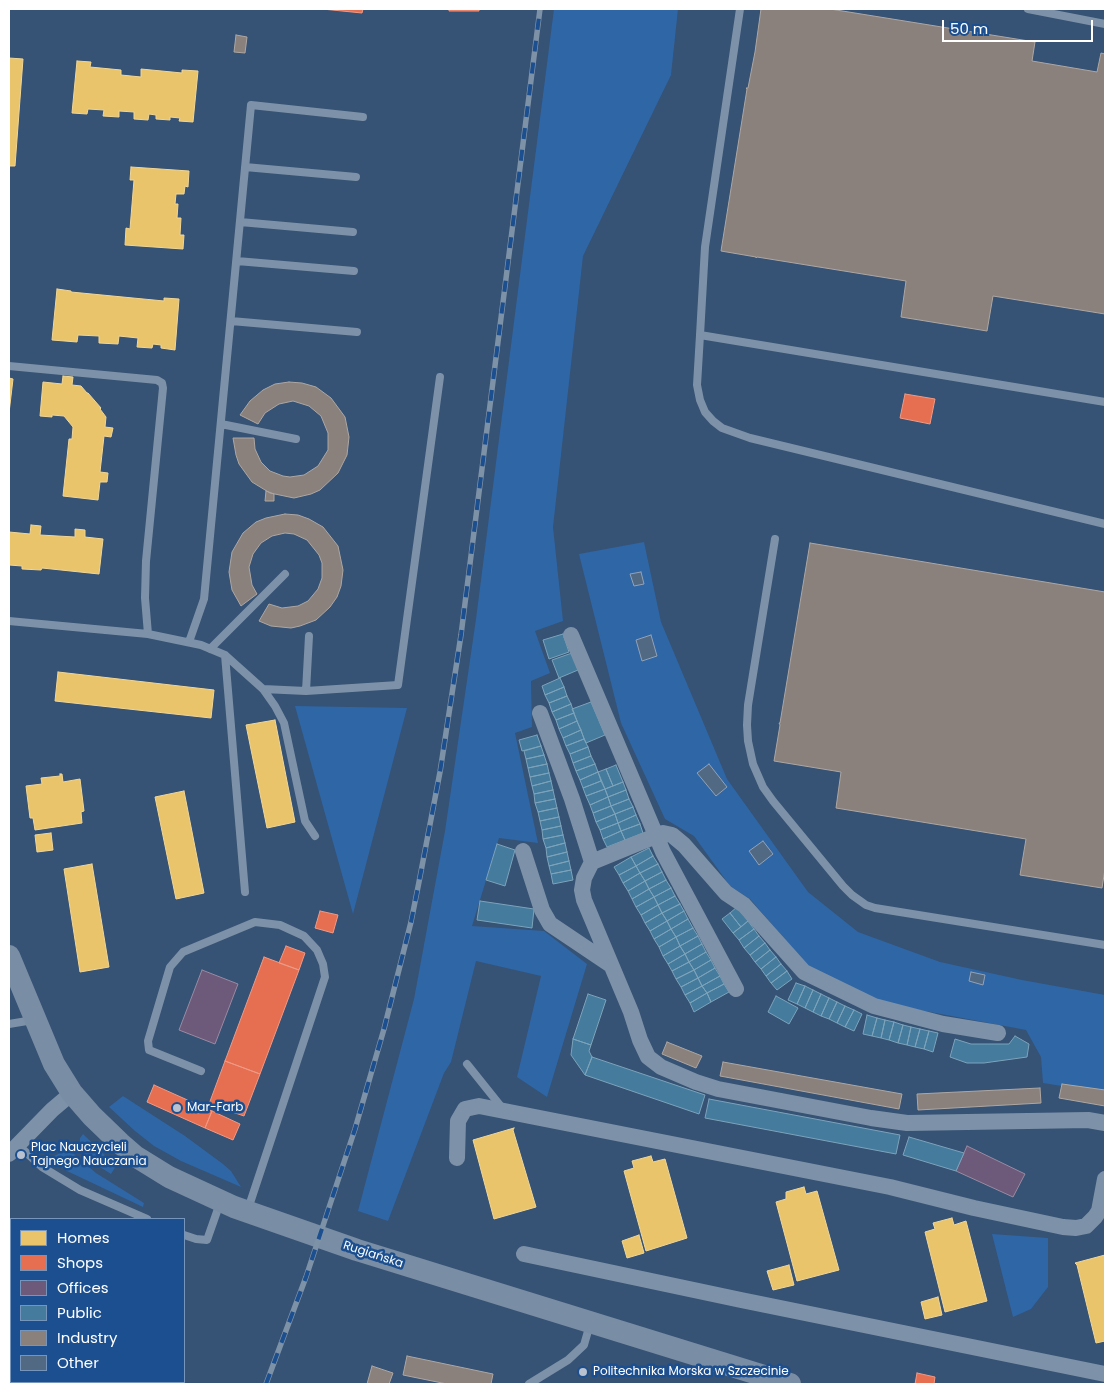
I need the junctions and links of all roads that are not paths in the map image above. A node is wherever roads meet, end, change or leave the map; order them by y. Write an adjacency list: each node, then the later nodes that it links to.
1 (740, 9): 13 (lane)
2 (1028, 9): 3 (lane)
3 (1105, 24)
4 (363, 117): 5 (lane)
5 (246, 167): 6 (lane); 7 (lane)
6 (356, 177)
7 (240, 222): 8 (lane); 9 (lane)
8 (353, 232)
9 (236, 261): 10 (lane); 11 (lane)
10 (354, 272)
11 (230, 321): 12 (lane); 17 (lane)
12 (357, 332)
13 (700, 335): 16 (lane); 19 (lane)
14 (9, 366): 23 (lane)
15 (440, 377): 30 (lane)
16 (1105, 402)
17 (221, 424): 18 (lane); 26 (lane)
18 (296, 439)
19 (1105, 524)
20 (775, 539): 37 (lane)
21 (285, 574): 27 (lane)
22 (9, 621): 23 (lane)
23 (148, 634): 26 (lane)
24 (571, 635): 33 (street)
25 (309, 636): 30 (lane)
26 (189, 642): 27 (lane)
27 (210, 649): 28 (lane)
28 (224, 655): 29 (lane); 36 (lane)
29 (263, 690): 30 (lane); 32 (lane)
30 (306, 691)
31 (540, 712): 35 (street)
32 (315, 836)
33 (656, 836): 35 (street); 40 (street); 43 (street)
34 (523, 851): 39 (street)
35 (592, 862): 39 (street)
36 (245, 892)
37 (1105, 946)
38 (9, 956): 41 (street, Rugiańska)
39 (611, 965): 48 (street)
40 (736, 989)
41 (35, 1020): 42 (lane); 46 (street, Rugiańska)
42 (9, 1024)
43 (998, 1034)
44 (467, 1064): 47 (lane)
45 (201, 1071): 53 (lane)
46 (72, 1093): 49 (street); 52 (street, Rugiańska)
47 (506, 1112): 50 (street); 51 (street)
48 (1105, 1123)
49 (13, 1150): 54 (lane)
50 (457, 1158)
51 (1105, 1179)
52 (221, 1202): 53 (street, Rugiańska); 55 (lane)
53 (257, 1215): 57 (street, Rugiańska)
54 (144, 1218)
55 (185, 1235)
56 (524, 1254): 58 (street)
57 (590, 1322): 59 (lane); 60 (street, Rugiańska)
58 (1105, 1374)
59 (529, 1384)
60 (790, 1384)

